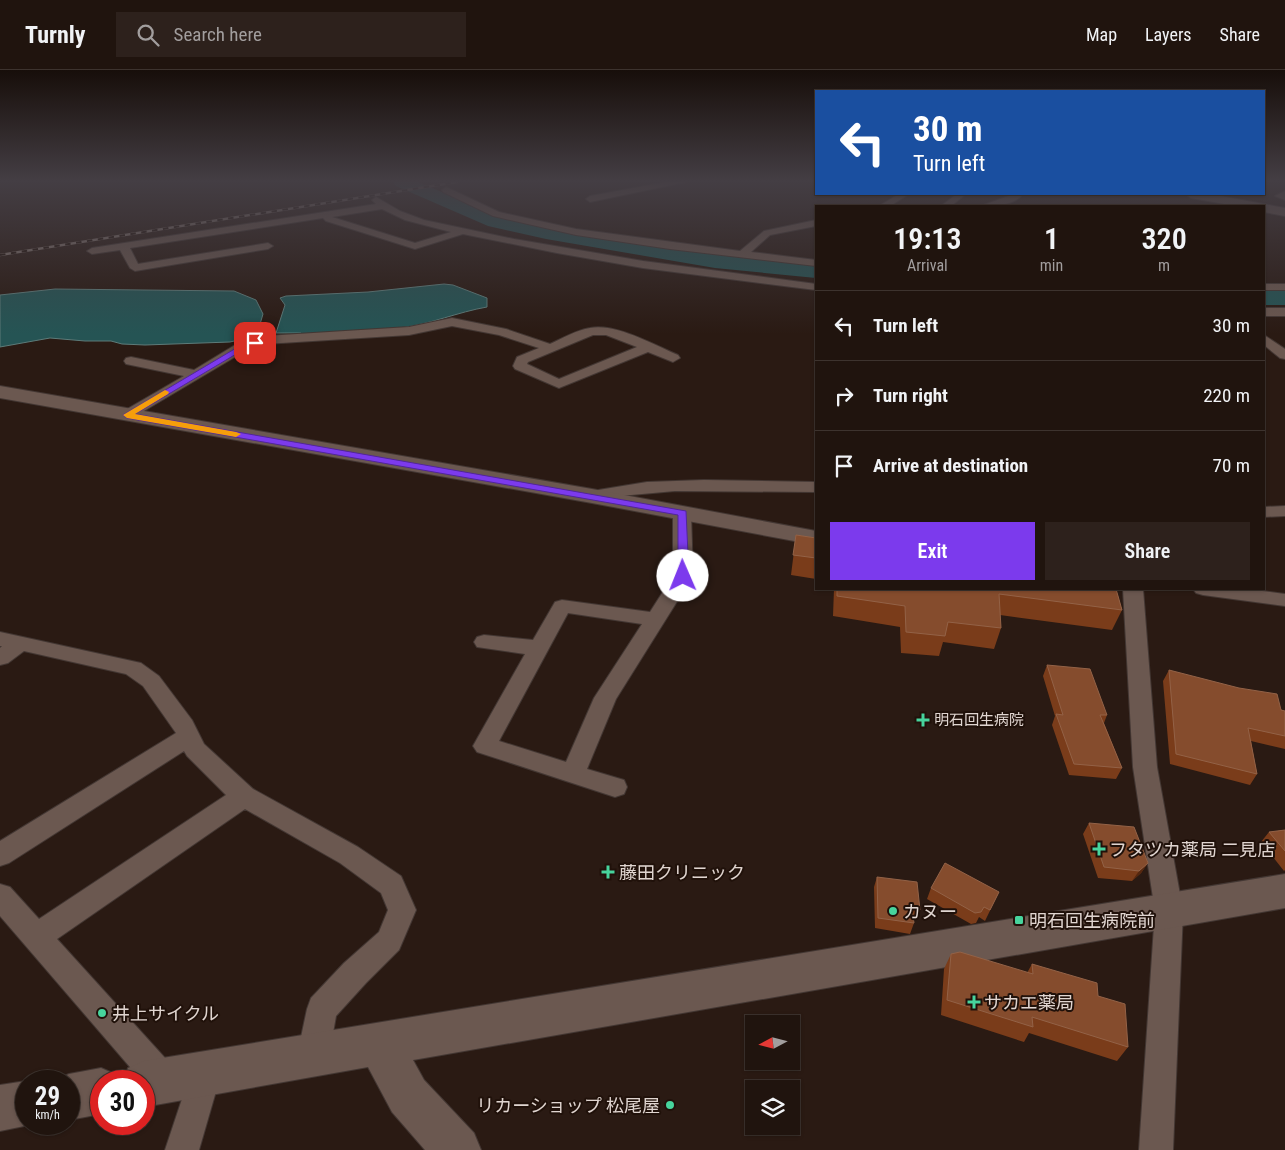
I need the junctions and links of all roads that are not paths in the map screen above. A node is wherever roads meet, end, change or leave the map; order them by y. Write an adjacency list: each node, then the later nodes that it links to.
1 (280, 232): 7 (street)
2 (372, 232): 3 (street)
3 (459, 232)
4 (469, 232): 12 (street)
5 (586, 232): 10 (street)
6 (767, 232): 10 (street)
7 (262, 239): 8 (street); 8 (street)
8 (124, 247): 9 (street)
9 (92, 251)
10 (742, 256): 11 (street)
11 (815, 263)
12 (815, 287)
13 (1265, 287): 14 (street)
14 (1285, 287)
15 (1265, 312): 16 (street)
16 (1285, 312)
17 (1265, 340): 21 (street)
18 (648, 347): 19 (street); 19 (street); 22 (street)
19 (551, 348): 26 (street)
20 (144, 354): 24 (street)
21 (1284, 355): 23 (street)
22 (673, 358)
23 (1265, 358)
24 (131, 361): 25 (street); 26 (street)
25 (116, 369)
26 (196, 374): 28 (street)
27 (0, 392): 28 (street)
28 (127, 415): 30 (street)
29 (815, 487): 30 (street)
30 (592, 496): 33 (street)
31 (1285, 511): 32 (street)
32 (1265, 512)
33 (682, 513): 34 (street); 38 (street)
34 (815, 538)
35 (1133, 590): 50 (street)
36 (1210, 590): 37 (street)
37 (1285, 600)
38 (656, 619): 41 (street); 44 (street)
39 (11, 641): 42 (street); 43 (street)
40 (484, 642): 41 (street)
41 (538, 648): 44 (street)
42 (0, 658)
43 (189, 736): 46 (street); 47 (street)
44 (573, 774): 45 (street)
45 (616, 788)
46 (244, 796): 51 (street); 53 (street)
47 (0, 855)
48 (1285, 891): 50 (street)
49 (0, 896): 51 (street)
50 (1169, 911): 52 (street); 61 (street)
51 (36, 937): 54 (street)
52 (380, 1045): 53 (street); 60 (street)
53 (313, 1056): 55 (street)
54 (143, 1070)
55 (205, 1074): 56 (street); 59 (street)
56 (155, 1082)
57 (15, 1106): 58 (street)
58 (0, 1108)
59 (182, 1150)
60 (456, 1150)
61 (1156, 1150)

